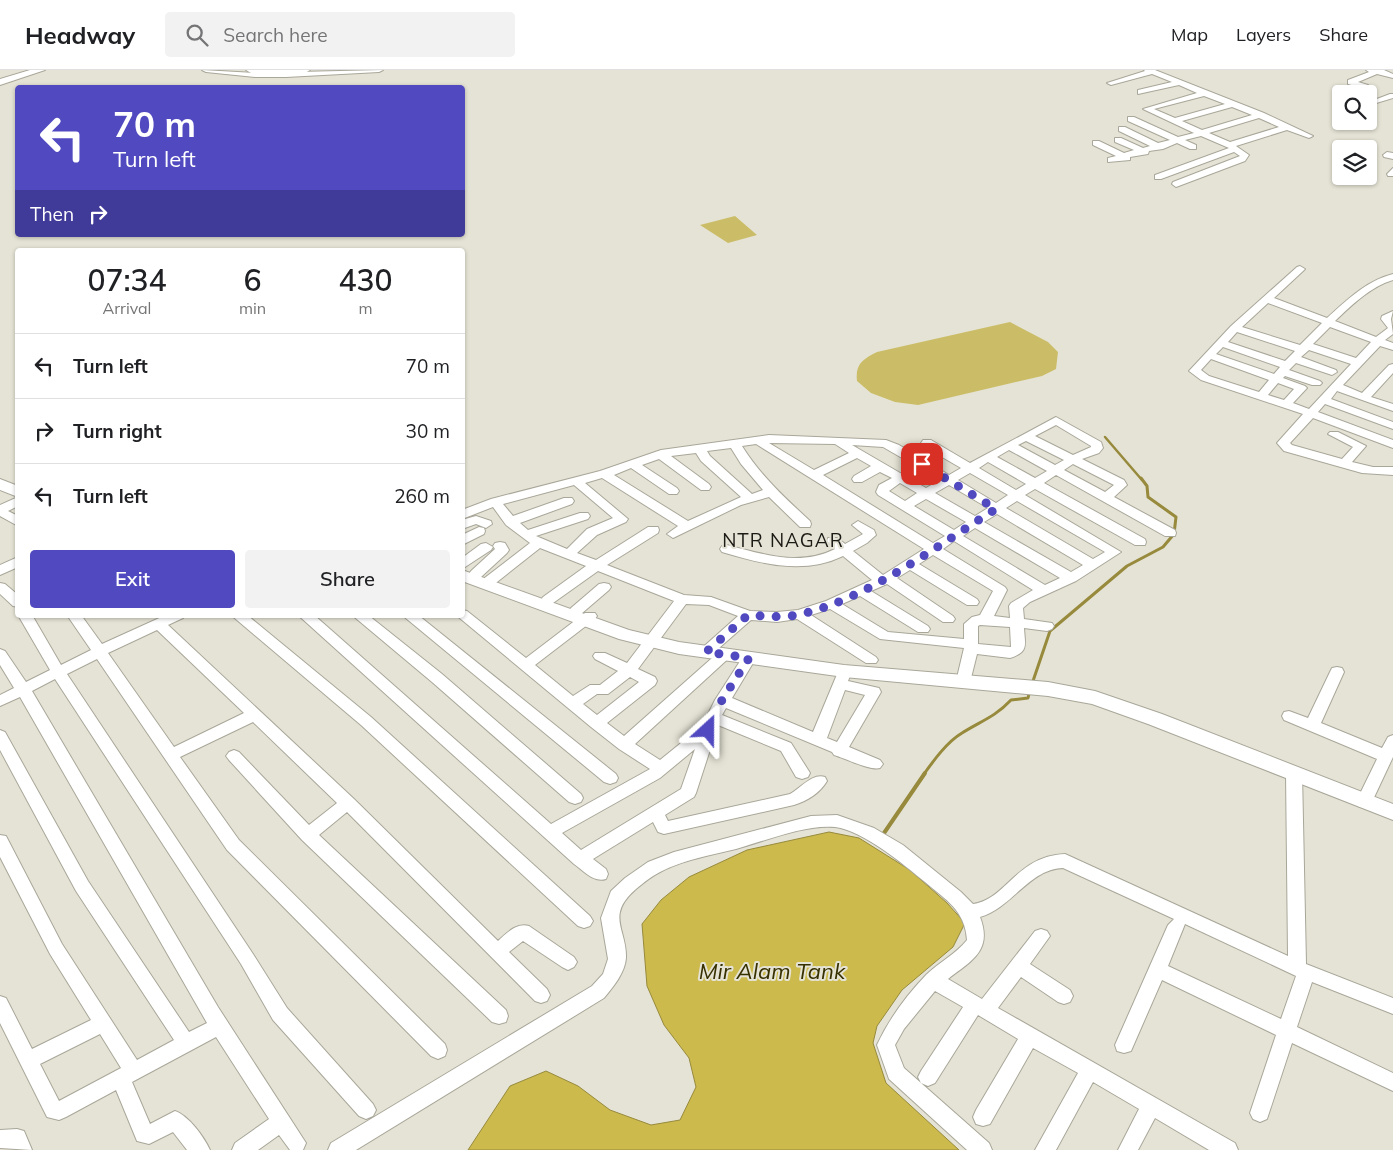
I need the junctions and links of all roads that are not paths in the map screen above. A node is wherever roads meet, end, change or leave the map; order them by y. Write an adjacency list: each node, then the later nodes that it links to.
1 (40, 70): 9 (main road)
2 (206, 70): 7 (street)
3 (305, 70): 7 (highway)
4 (380, 70): 7 (street)
5 (1375, 70): 10 (street); 14 (street)
6 (1384, 70): 10 (street)
7 (246, 71)
8 (1150, 71): 12 (street); 13 (street)
9 (19, 73): 11 (main road)
10 (1393, 75)
11 (0, 82)
12 (1179, 82): 15 (street); 16 (street)
13 (1111, 83)
14 (1359, 85)
15 (1142, 92)
16 (1205, 93): 19 (street); 22 (street)
17 (1393, 96): 18 (street)
18 (1377, 101)
19 (1234, 104): 20 (street); 22 (street)
20 (1262, 115): 23 (street); 25 (street)
21 (1131, 119): 28 (street)
22 (1174, 121): 25 (street)
23 (1287, 127): 26 (street); 32 (street)
24 (1122, 130): 30 (street)
25 (1202, 133): 28 (street); 32 (street)
26 (1309, 136)
27 (1118, 140): 33 (street)
28 (1178, 140): 30 (street); 31 (street)
29 (1096, 143): 36 (street)
30 (1157, 146): 33 (street); 34 (street)
31 (1193, 147)
32 (1232, 147): 38 (street); 39 (street)
33 (1142, 151): 35 (street); 36 (street)
34 (1168, 152)
35 (1151, 155)
36 (1128, 158): 37 (street)
37 (1111, 160)
38 (1158, 177)
39 (1176, 184)
40 (1300, 269): 42 (street)
41 (1392, 278): 44 (street)
42 (1267, 299): 44 (street); 45 (street)
43 (1393, 314): 46 (street)
44 (1329, 324): 47 (street); 50 (street)
45 (1235, 328): 48 (street); 50 (street)
46 (1393, 328): 47 (street)
47 (1378, 341): 49 (street); 52 (street)
48 (1222, 343): 51 (street); 54 (street)
49 (1393, 347)
50 (1306, 348): 52 (street); 54 (street)
51 (1209, 355): 54 (street); 58 (street)
52 (1360, 363): 57 (street)
53 (1393, 367): 59 (street)
54 (1286, 369): 55 (street); 56 (street); 58 (street); 61 (street)
55 (1332, 372)
56 (1316, 383)
57 (1337, 387): 59 (street); 60 (street)
58 (1261, 396): 61 (street)
59 (1364, 398): 62 (street)
60 (1324, 400): 63 (street); 65 (street)
61 (1286, 404): 63 (street)
62 (1393, 408)
63 (1310, 414): 64 (street); 72 (street)
64 (1342, 425): 67 (street); 72 (street)
65 (1393, 426)
66 (1026, 436): 73 (street); 78 (street); 78 (street)
67 (1390, 439)
68 (757, 440): 69 (street); 70 (street); 86 (street)
69 (837, 441): 75 (street); 89 (street)
70 (734, 443): 74 (street); 96 (street)
71 (927, 443): 82 (street)
72 (1324, 444): 80 (street); 80 (street)
73 (1009, 445): 77 (street); 83 (street)
74 (700, 448): 76 (street); 99 (street)
75 (858, 453): 81 (street); 86 (street)
76 (661, 454): 79 (street); 93 (street)
77 (988, 457): 82 (street); 92 (street)
78 (1073, 460): 83 (street); 100 (street)
79 (633, 464): 85 (street); 95 (street)
80 (1345, 464): 84 (street)
81 (882, 466): 87 (street); 88 (street)
82 (969, 468): 89 (street); 98 (street)
83 (1056, 471): 92 (street); 100 (street)
84 (1393, 471)
85 (604, 474): 90 (street); 115 (street)
86 (814, 475): 128 (street)
87 (901, 478): 97 (street); 104 (street)
88 (858, 479)
89 (949, 480): 97 (street); 105 (street)
90 (577, 482): 101 (street); 130 (street)
91 (0, 484): 94 (main road)
92 (1036, 484): 98 (street); 123 (street)
93 (705, 487)
94 (15, 491)
95 (673, 492)
96 (771, 492): 99 (street); 113 (street)
97 (927, 493): 104 (street); 111 (street)
98 (1017, 496): 105 (street); 133 (street)
99 (748, 498): 115 (street)
100 (1106, 498): 117 (street)
101 (495, 502): 107 (street); 110 (street)
102 (568, 502): 110 (street)
103 (15, 504): 106 (street)
104 (905, 506): 120 (street)
105 (996, 509): 111 (street); 133 (street)
106 (0, 511): 109 (street)
107 (465, 514)
108 (584, 516): 119 (street)
109 (15, 520)
110 (510, 522): 119 (street)
111 (976, 522): 120 (street); 137 (street)
112 (465, 524): 121 (street)
113 (805, 524)
114 (858, 525): 129 (street)
115 (688, 527): 118 (street)
116 (653, 530): 134 (street)
117 (1170, 532)
118 (673, 534)
119 (525, 536): 124 (street)
120 (954, 536): 128 (street); 142 (street)
121 (465, 539)
122 (833, 541): 129 (street)
123 (1140, 542)
124 (539, 543): 130 (street); 136 (street)
125 (500, 546): 136 (street)
126 (486, 547): 136 (street)
127 (727, 549): 129 (street)
128 (933, 549): 132 (street); 160 (street)
129 (845, 550): 138 (street)
130 (568, 555): 134 (street)
131 (15, 563): 135 (street)
132 (910, 564): 138 (street); 146 (street)
133 (1093, 565): 137 (street)
134 (598, 566): 143 (street); 145 (street)
135 (0, 571)
136 (474, 574): 145 (main road); 151 (main road)
137 (1071, 578): 142 (street)
138 (884, 580): 141 (street); 159 (street)
139 (0, 587): 144 (street)
140 (604, 587): 151 (street)
141 (862, 591): 147 (street); 163 (street)
142 (1044, 591): 161 (street)
143 (682, 599): 149 (street); 164 (street)
144 (15, 600)
145 (548, 600): 151 (main road)
146 (972, 602)
147 (831, 604): 148 (street); 165 (street)
148 (799, 614): 149 (street); 172 (street)
149 (748, 615): 167 (street)
150 (465, 616): 173 (street)
151 (584, 616): 164 (main road); 173 (street)
152 (27, 618): 175 (street)
153 (76, 618): 166 (street)
154 (169, 618): 166 (street); 183 (street)
155 (242, 618): 213 (street)
156 (308, 618): 207 (street)
157 (363, 618): 202 (street)
158 (413, 618): 200 (street)
159 (948, 619)
160 (985, 620): 161 (street); 165 (street)
161 (1018, 623): 162 (street); 165 (street)
162 (1047, 626)
163 (923, 629)
164 (653, 640): 167 (main road); 174 (street)
165 (971, 646): 178 (street)
166 (100, 651): 175 (street); 193 (street)
167 (706, 652): 169 (main road)
168 (0, 654): 179 (street)
169 (725, 654): 171 (main road); 191 (street)
170 (600, 656): 174 (street)
171 (749, 658): 177 (main road); 180 (street)
172 (871, 660)
173 (526, 666): 182 (street)
174 (630, 670): 182 (street); 185 (street)
175 (58, 672): 179 (street); 241 (street)
176 (1337, 672): 187 (street)
177 (842, 678): 178 (main road); 189 (street); 192 (street)
178 (963, 682): 199 (main road)
179 (23, 689): 181 (street); 229 (street)
180 (722, 700): 186 (street); 189 (street)
181 (0, 701)
182 (572, 704): 185 (street)
183 (255, 714): 193 (street); 204 (street)
184 (1289, 716): 187 (street)
185 (596, 723): 191 (street)
186 (710, 723): 197 (street); 198 (street); 206 (street)
187 (1312, 726): 195 (street)
188 (0, 736): 232 (street)
189 (818, 740): 192 (street)
190 (1393, 741): 195 (street)
191 (624, 746): 197 (street)
192 (839, 750): 196 (street)
193 (172, 755): 234 (street)
194 (234, 756): 208 (street)
195 (1386, 756): 203 (street)
196 (875, 764)
197 (660, 768): 207 (street)
198 (802, 772)
199 (1294, 773): 203 (main road); 220 (street)
200 (610, 778)
201 (819, 781): 206 (street)
202 (575, 798)
203 (1364, 802): 205 (main road)
204 (348, 803): 208 (street); 216 (street)
205 (1393, 812)
206 (656, 813): 210 (street)
207 (551, 832): 210 (street)
208 (308, 835): 227 (street)
209 (0, 841): 228 (street)
210 (580, 859): 211 (street)
211 (600, 874)
212 (969, 912): 220 (street); 221 (street); 251 (street)
213 (584, 921)
214 (1177, 925): 219 (street)
215 (1041, 936): 218 (street)
216 (496, 952): 217 (street); 222 (street)
217 (568, 962)
218 (1018, 966): 223 (street); 225 (street)
219 (1157, 970): 230 (street); 233 (street)
220 (1300, 974): 224 (street); 230 (street)
221 (933, 980): 225 (street); 252 (street)
222 (541, 995)
223 (1064, 996)
224 (1393, 1006)
225 (980, 1007): 231 (street); 238 (street)
226 (1, 1010): 235 (street)
227 (499, 1016)
228 (103, 1023): 235 (street); 237 (street)
229 (219, 1026): 232 (street); 244 (street)
230 (1287, 1031): 239 (street); 242 (street)
231 (1030, 1036): 236 (street); 243 (street)
232 (186, 1043): 237 (street)
233 (1124, 1045)
234 (438, 1050)
235 (28, 1060): 237 (street)
236 (1090, 1070): 240 (street); 253 (street)
237 (128, 1075): 249 (street)
238 (928, 1077)
239 (1393, 1082)
240 (1151, 1105): 247 (street); 254 (street)
241 (366, 1110)
242 (1260, 1113)
243 (982, 1117)
244 (281, 1122): 246 (street); 250 (street)
245 (0, 1139): 248 (street)
246 (296, 1143)
247 (1216, 1147)
248 (22, 1150)
249 (200, 1150)
250 (242, 1150)
251 (338, 1150)
252 (982, 1150)
253 (1045, 1150)
254 (1128, 1150)

